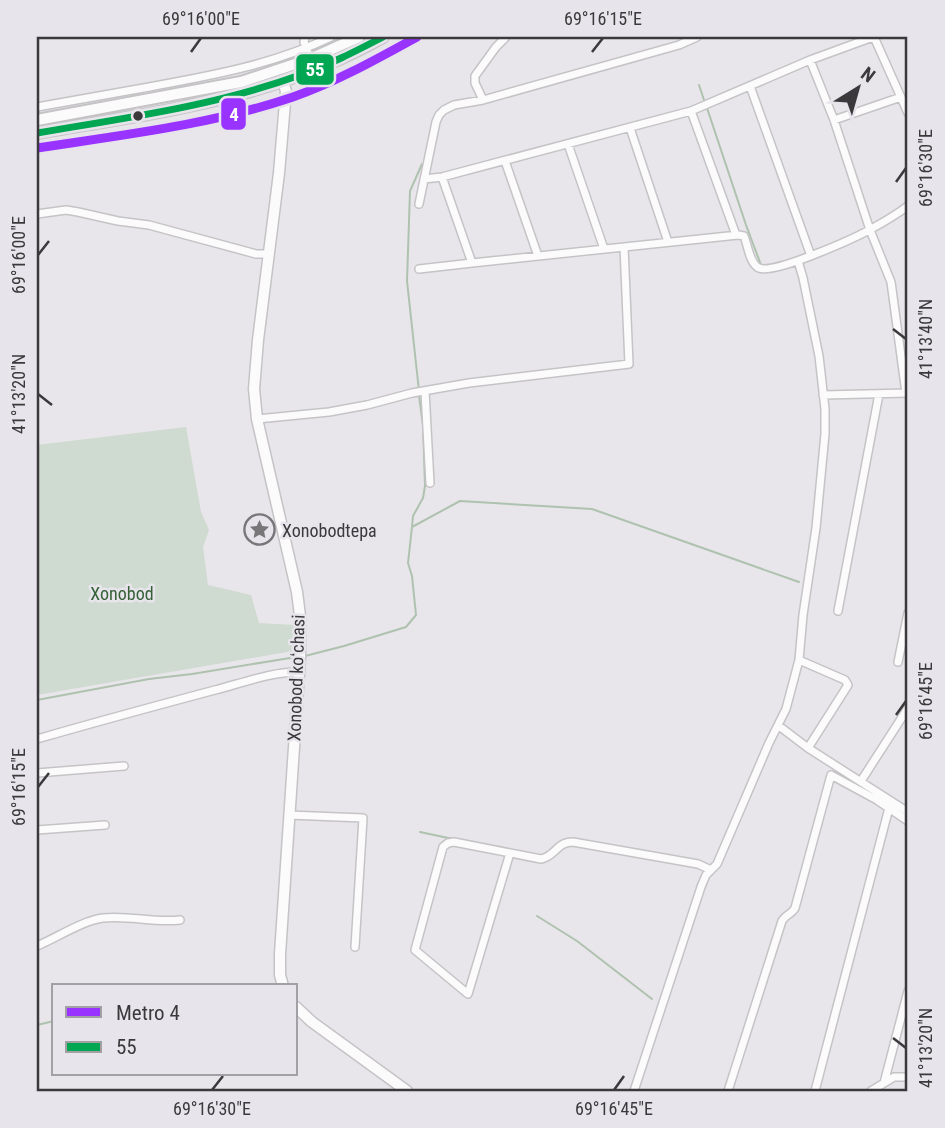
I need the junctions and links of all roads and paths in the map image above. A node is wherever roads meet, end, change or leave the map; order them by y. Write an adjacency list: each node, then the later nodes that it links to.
1 (305, 37): 8 (street)
2 (331, 37): 8 (street)
3 (359, 37): 9 (main road)
4 (383, 37): 12 (main road)
5 (506, 37): 16 (street)
6 (697, 37): 16 (street)
7 (874, 37): 10 (street); 15 (street)
8 (306, 47): 9 (street); 17 (street)
9 (310, 59): 11 (main road); 12 (main road)
10 (810, 60): 14 (street); 21 (street)
11 (280, 70): 13 (main road); 20 (main road)
12 (314, 71): 13 (main road)
13 (283, 82): 23 (main road); 36 (main road, Xonobod koʻchasi)
14 (751, 86): 18 (street); 38 (street)
15 (901, 97): 19 (street); 21 (street)
16 (482, 100): 27 (street)
17 (37, 107)
18 (691, 111): 22 (street); 32 (street)
19 (908, 113)
20 (37, 120)
21 (834, 121): 31 (street)
22 (630, 128): 24 (street); 33 (street)
23 (37, 132)
24 (568, 144): 25 (street); 35 (street)
25 (505, 160): 26 (street); 37 (street)
26 (442, 177): 27 (street); 40 (street)
27 (424, 179): 28 (street)
28 (419, 204)
29 (908, 206): 31 (street)
30 (37, 215): 36 (street)
31 (870, 230): 38 (street); 43 (street)
32 (736, 235): 33 (street); 39 (street)
33 (668, 242): 34 (street)
34 (624, 247): 35 (street); 42 (street)
35 (604, 249): 37 (street)
36 (268, 254): 46 (main road, Xonobod koʻchasi)
37 (538, 256): 40 (street)
38 (811, 256): 39 (street)
39 (798, 261): 45 (street)
40 (472, 263): 41 (street)
41 (419, 269)
42 (425, 391): 46 (street); 47 (street)
43 (907, 393): 44 (street)
44 (879, 394): 45 (street); 48 (street)
45 (823, 395): 51 (street)
46 (257, 419): 53 (main road, Xonobod koʻchasi)
47 (430, 483)
48 (838, 611)
49 (908, 613): 50 (street)
50 (906, 636): 52 (street)
51 (799, 660): 55 (street); 57 (street)
52 (898, 662)
53 (299, 672): 56 (street); 65 (main road, Xonobod koʻchasi)
54 (908, 708): 62 (street)
55 (779, 726): 57 (street); 70 (street)
56 (37, 738)
57 (808, 748): 58 (street)
58 (834, 764): 61 (street); 62 (street)
59 (124, 766): 60 (street)
60 (37, 773)
61 (831, 775): 63 (street); 81 (street)
62 (861, 781): 64 (street)
63 (889, 808): 66 (street); 82 (street)
64 (908, 812)
65 (289, 815): 73 (street); 74 (main road, Xonobod koʻchasi)
66 (908, 821)
67 (105, 825): 68 (street)
68 (37, 831)
69 (510, 853): 69 (street); 70 (street)
70 (712, 870): 80 (street)
71 (180, 920): 72 (street)
72 (37, 946)
73 (355, 947)
74 (283, 984)
75 (908, 991): 78 (street)
76 (298, 1009): 79 (main road)
77 (908, 1077): 78 (street)
78 (884, 1083): 83 (street)
79 (407, 1091)
80 (634, 1091)
81 (727, 1091)
82 (816, 1091)
83 (871, 1091)

